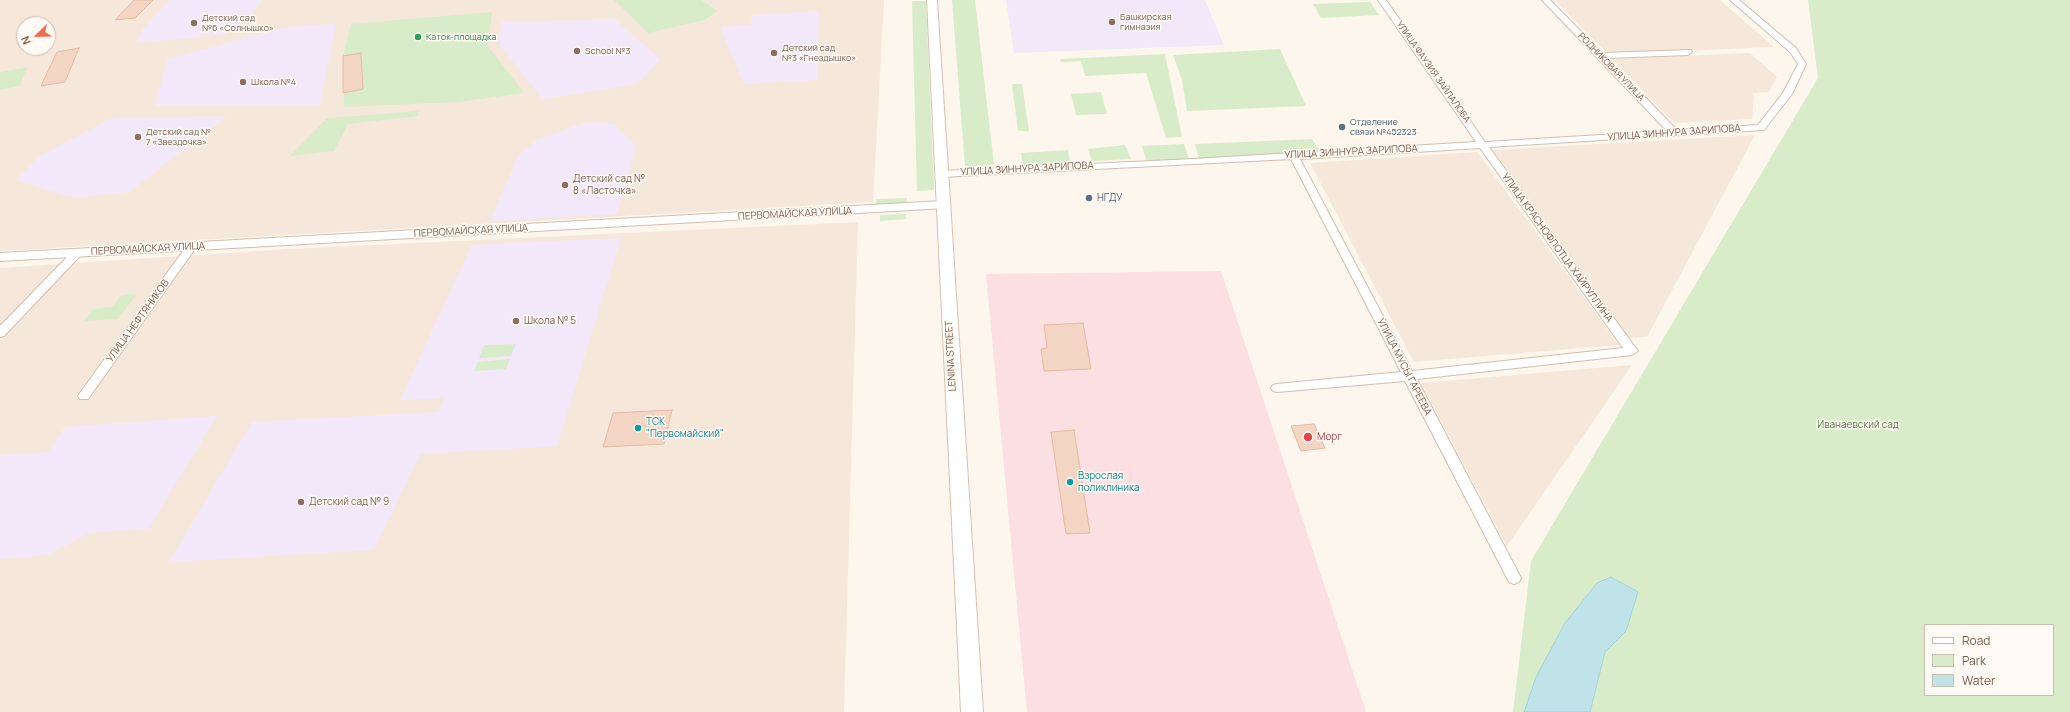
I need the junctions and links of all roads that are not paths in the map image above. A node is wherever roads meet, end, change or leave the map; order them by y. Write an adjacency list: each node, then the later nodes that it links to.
1 (932, 0): 10 (main road, LENINA STREET)
2 (1382, 0): 8 (street, УЛИЦА ФАУЗИЯ ЗАЙЛАЛОВА)
3 (1546, 0): 6 (street, РОДНИКОВАЯ УЛИЦА)
4 (1734, 0): 7 (street, УЛИЦА ЗИННУРА ЗАРИПОВА)
5 (1688, 52): 6 (street)
6 (1601, 56): 7 (street, РОДНИКОВАЯ УЛИЦА)
7 (1675, 134): 8 (street, УЛИЦА ЗИННУРА ЗАРИПОВА)
8 (1483, 145): 9 (street, УЛИЦА ЗИННУРА ЗАРИПОВА); 16 (street, УЛИЦА КРАСНОФЛОТЦА ХАЙРУЛЛИНА)
9 (1294, 156): 10 (street, УЛИЦА ЗИННУРА ЗАРИПОВА); 16 (street, УЛИЦА МУСЫ ГАРЕЕВА)
10 (941, 174): 11 (main road, LENINA STREET)
11 (943, 205): 12 (street, ПЕРВОМАЙСКАЯ УЛИЦА); 20 (main road, LENINA STREET)
12 (192, 246): 13 (street, ПЕРВОМАЙСКАЯ УЛИЦА); 18 (street, УЛИЦА НЕФТЯНИКОВ)
13 (77, 253): 14 (street, ПЕРВОМАЙСКАЯ УЛИЦА); 15 (street)
14 (0, 257)
15 (0, 333)
16 (1408, 376): 17 (street); 19 (street, УЛИЦА МУСЫ ГАРЕЕВА)
17 (1277, 388)
18 (84, 396)
19 (1514, 578)
20 (972, 712)

